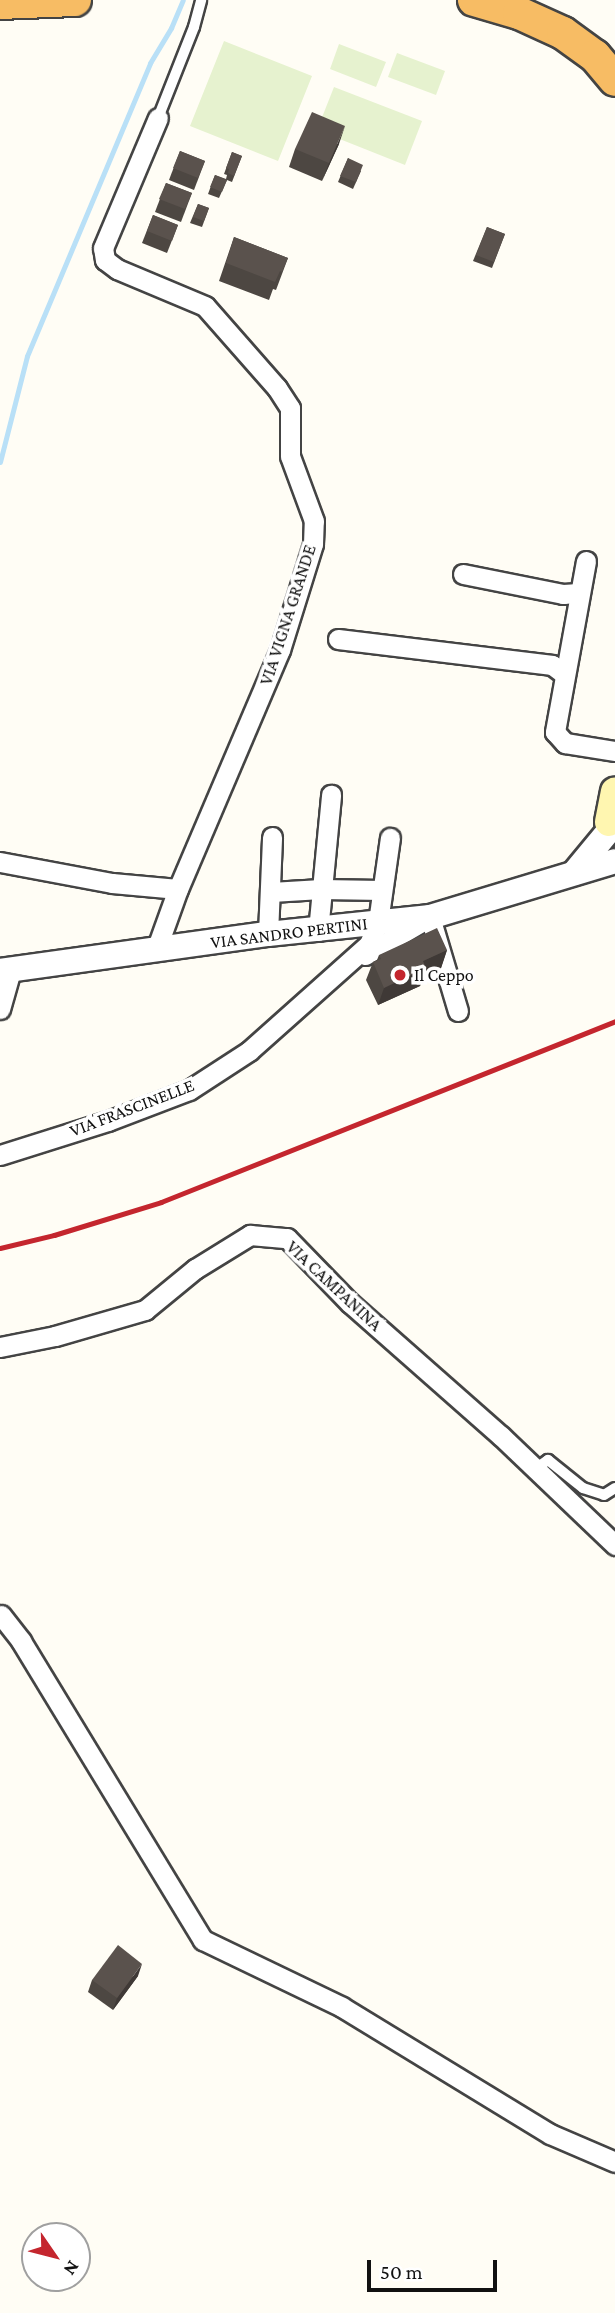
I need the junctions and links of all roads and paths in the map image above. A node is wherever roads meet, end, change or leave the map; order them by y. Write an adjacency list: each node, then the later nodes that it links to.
1 (75, 0): 4 (highway)
2 (201, 0): 6 (lane, VIA VIGNA GRANDE)
3 (474, 0): 5 (highway)
4 (0, 3)
5 (615, 80)
6 (158, 118): 21 (street, VIA VIGNA GRANDE)
7 (586, 561): 9 (street)
8 (463, 575): 9 (street)
9 (579, 593): 11 (street)
10 (338, 639): 11 (street)
11 (564, 674): 12 (street)
12 (615, 751)
13 (615, 792): 15 (main road)
14 (331, 795): 22 (street)
15 (611, 830): 20 (street)
16 (272, 837): 24 (street)
17 (390, 838): 23 (street, VIA FRASCINELLE)
18 (615, 861): 20 (street, VIA SANDRO PERTINI)
19 (0, 862): 21 (street)
20 (574, 873): 25 (street, VIA SANDRO PERTINI)
21 (178, 889): 29 (street, VIA VIGNA GRANDE)
22 (321, 889): 23 (street); 24 (street); 27 (street)
23 (383, 890): 26 (street, VIA FRASCINELLE)
24 (271, 892): 28 (street)
25 (430, 917): 26 (street, VIA SANDRO PERTINI); 30 (street, VIA FRASCINELLE); 33 (street)
26 (372, 923): 27 (street, VIA SANDRO PERTINI); 30 (street, VIA FRASCINELLE)
27 (327, 930): 28 (street, VIA SANDRO PERTINI); 30 (street)
28 (268, 934): 29 (street, VIA SANDRO PERTINI)
29 (156, 950): 31 (street, VIA SANDRO PERTINI)
30 (353, 959): 34 (street, VIA FRASCINELLE)
31 (6, 971): 32 (street)
32 (0, 1009)
33 (458, 1011)
34 (0, 1155)
35 (0, 1347): 36 (street, VIA CAMPANINA)
36 (535, 1469): 37 (lane); 38 (street, VIA CAMPANINA)
37 (615, 1488)
38 (615, 1545)
39 (0, 1615): 40 (street)
40 (615, 2162)

